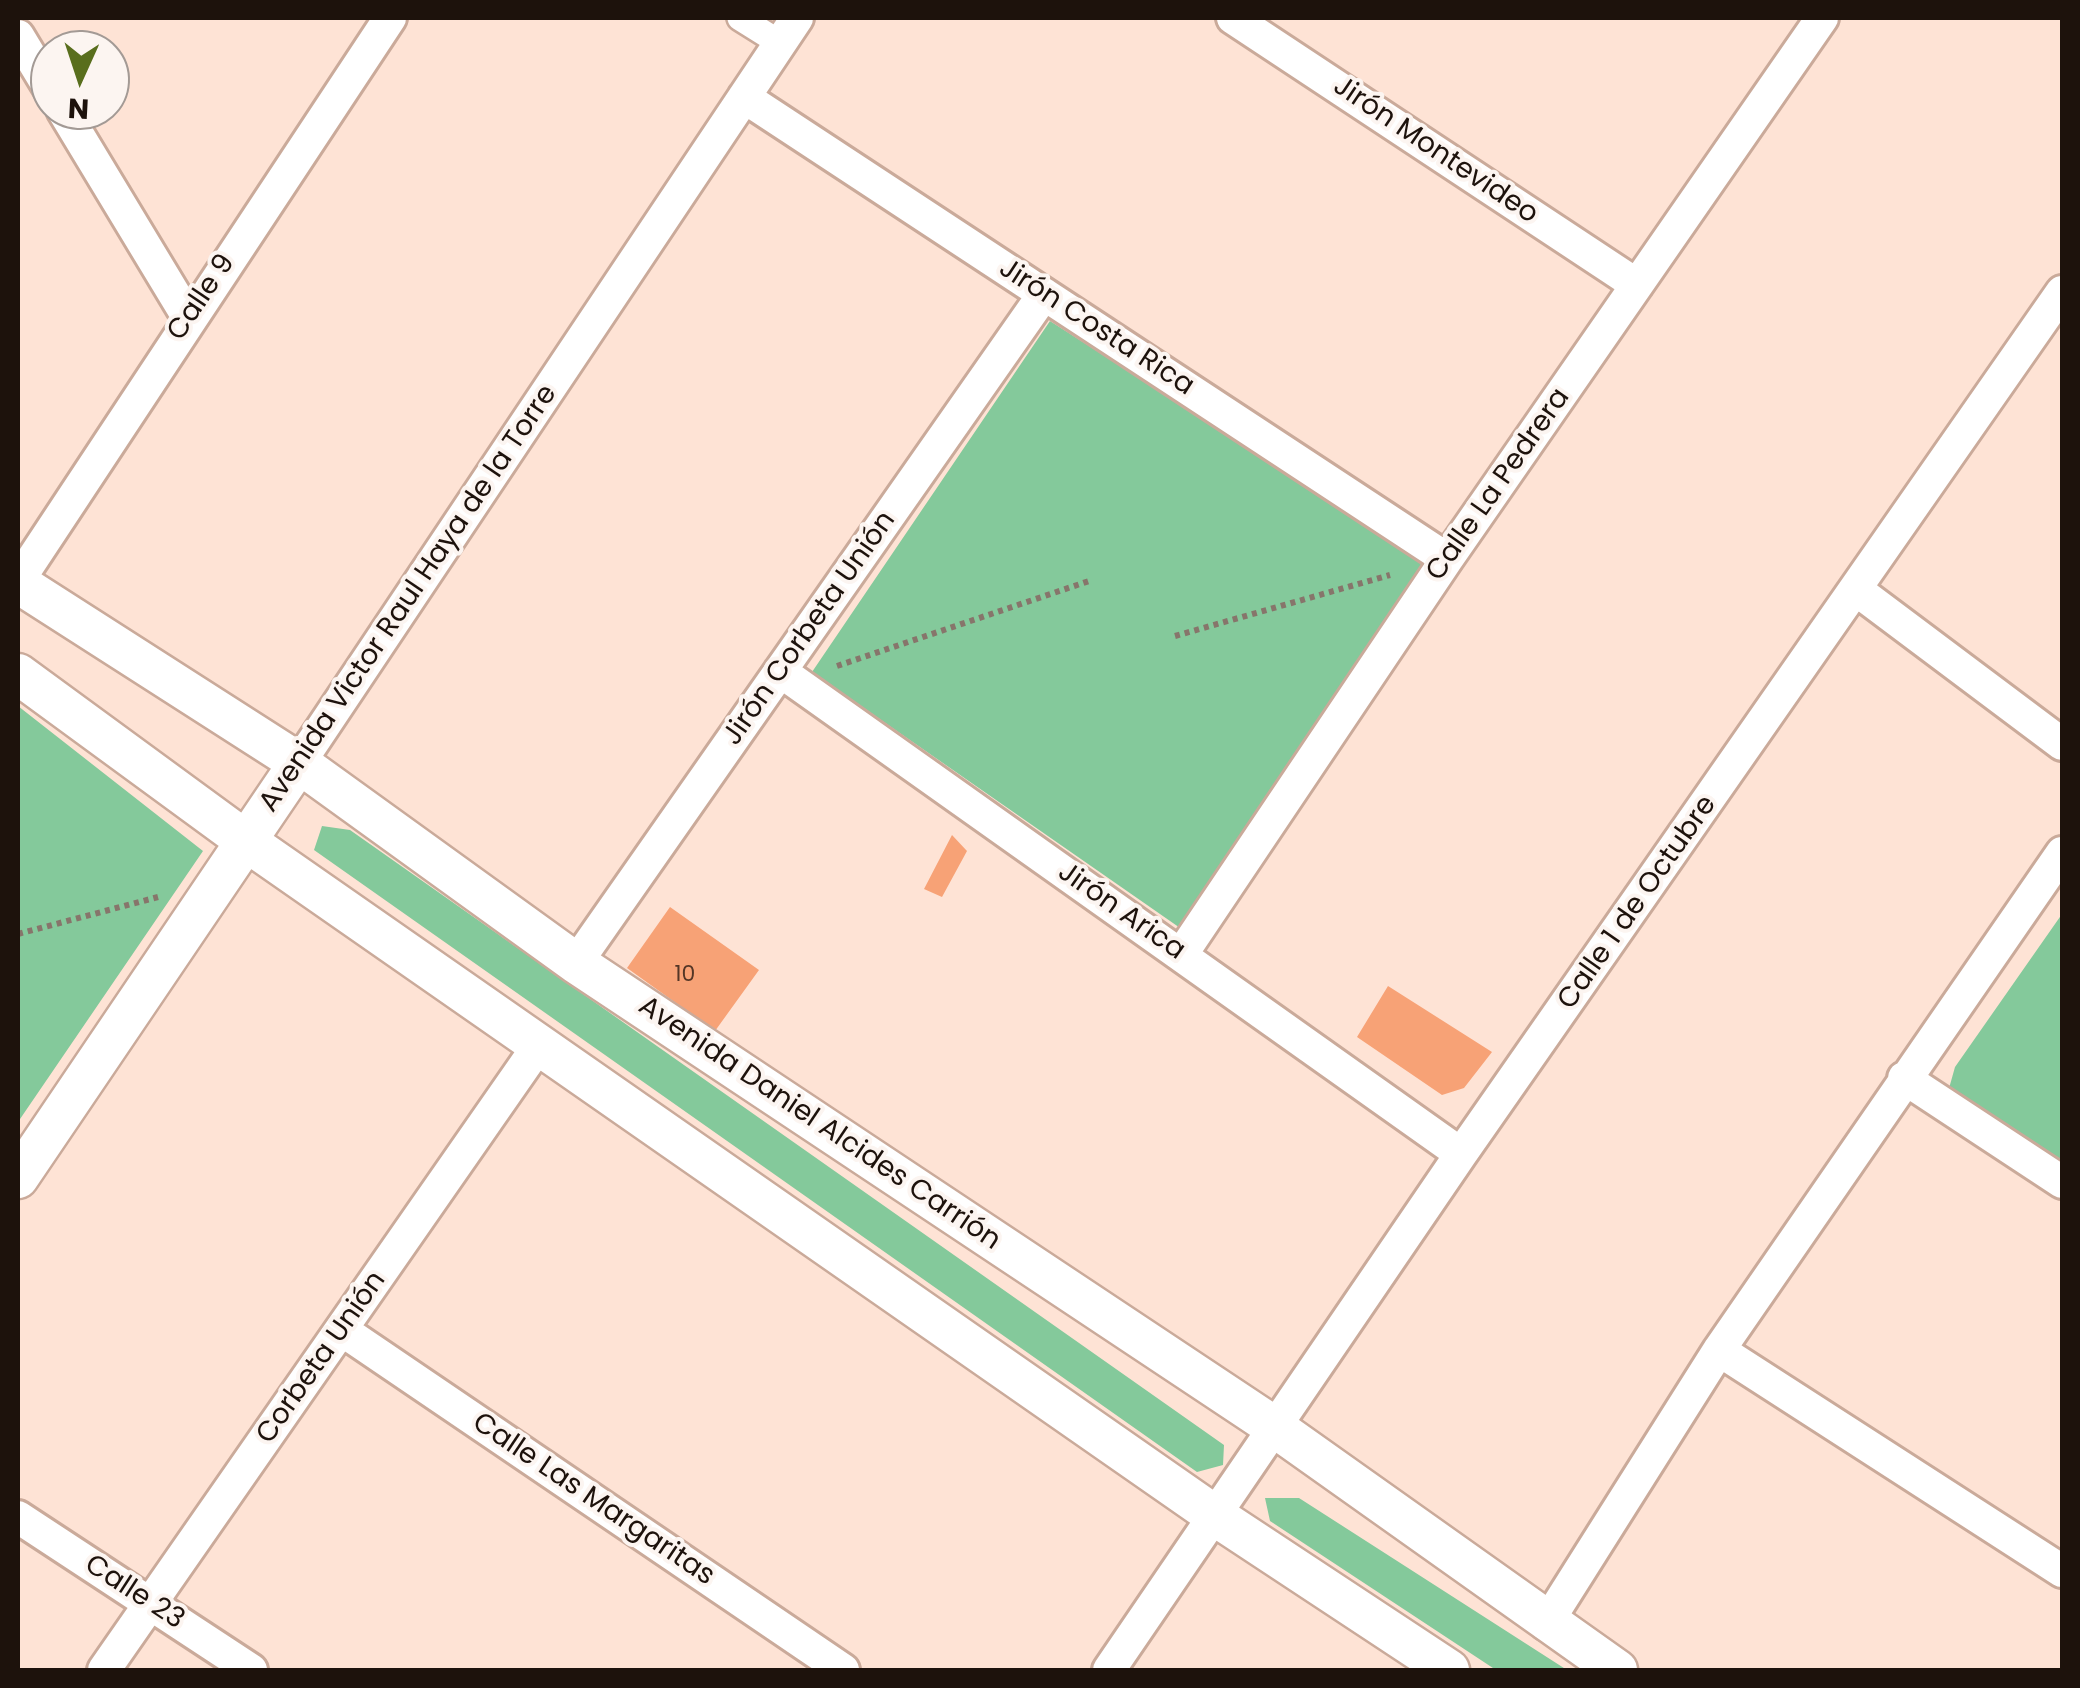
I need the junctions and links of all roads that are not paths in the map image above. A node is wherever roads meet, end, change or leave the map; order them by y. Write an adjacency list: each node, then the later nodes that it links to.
1 (740, 18): 5 (street)
2 (1233, 18): 8 (street, Jirón Montevideo)
3 (1821, 18): 8 (street, Calle La Pedrera)
4 (386, 20): 11 (street, Calle 9)
5 (789, 30): 6 (street, Avenida Victor Raul Haya de la Torre)
6 (744, 97): 10 (street, Jirón Costa Rica); 18 (street, Avenida Victor Raul Haya de la Torre)
7 (74, 130): 11 (street)
8 (1637, 286): 12 (street, Calle La Pedrera)
9 (2062, 292): 14 (street, Calle 1 de Octubre)
10 (1044, 294): 12 (street, Jirón Costa Rica); 15 (street, Jirón Corbeta Unión)
11 (188, 317): 13 (street, Calle 9)
12 (1448, 559): 21 (street, Calle La Pedrera)
13 (18, 582): 18 (street, Avenida Daniel Alcides Carrión)
14 (1858, 591): 17 (street); 25 (street, Calle 1 de Octubre)
15 (780, 671): 21 (street, Jirón Arica); 22 (street, Jirón Corbeta Unión)
16 (18, 674): 19 (street)
17 (2062, 744)
18 (299, 763): 19 (street, Avenida Victor Raul Haya de la Torre); 22 (street, Avenida Daniel Alcides Carrión)
19 (246, 842): 23 (street); 26 (street, Avenida Victor Raul Haya de la Torre)
20 (2062, 853): 24 (street)
21 (1181, 955): 25 (street, Jirón Arica)
22 (576, 963): 30 (street, Avenida Daniel Alcides Carrión)
23 (539, 1045): 28 (street, Corbeta Unión); 32 (street)
24 (1904, 1078): 27 (street); 29 (street)
25 (1461, 1154): 30 (street, Calle 1 de Octubre)
26 (18, 1178)
27 (2062, 1182)
28 (342, 1330): 34 (street, Corbeta Unión); 38 (street, Calle Las Margaritas)
29 (1719, 1350): 33 (street); 35 (street)
30 (1273, 1426): 32 (street, Calle 1 de Octubre); 35 (street, Avenida Daniel Alcides Carrión)
31 (18, 1517): 34 (street, Calle 23)
32 (1217, 1517): 39 (street, Calle 1 de Octubre); 40 (street)
33 (2062, 1571)
34 (150, 1602): 36 (street, Corbeta Unión); 37 (street, Calle 23)
35 (1546, 1624): 41 (street, Avenida Daniel Alcides Carrión)
36 (104, 1670)
37 (251, 1670)
38 (843, 1670)
39 (1110, 1670)
40 (1449, 1670)
41 (1618, 1670)

